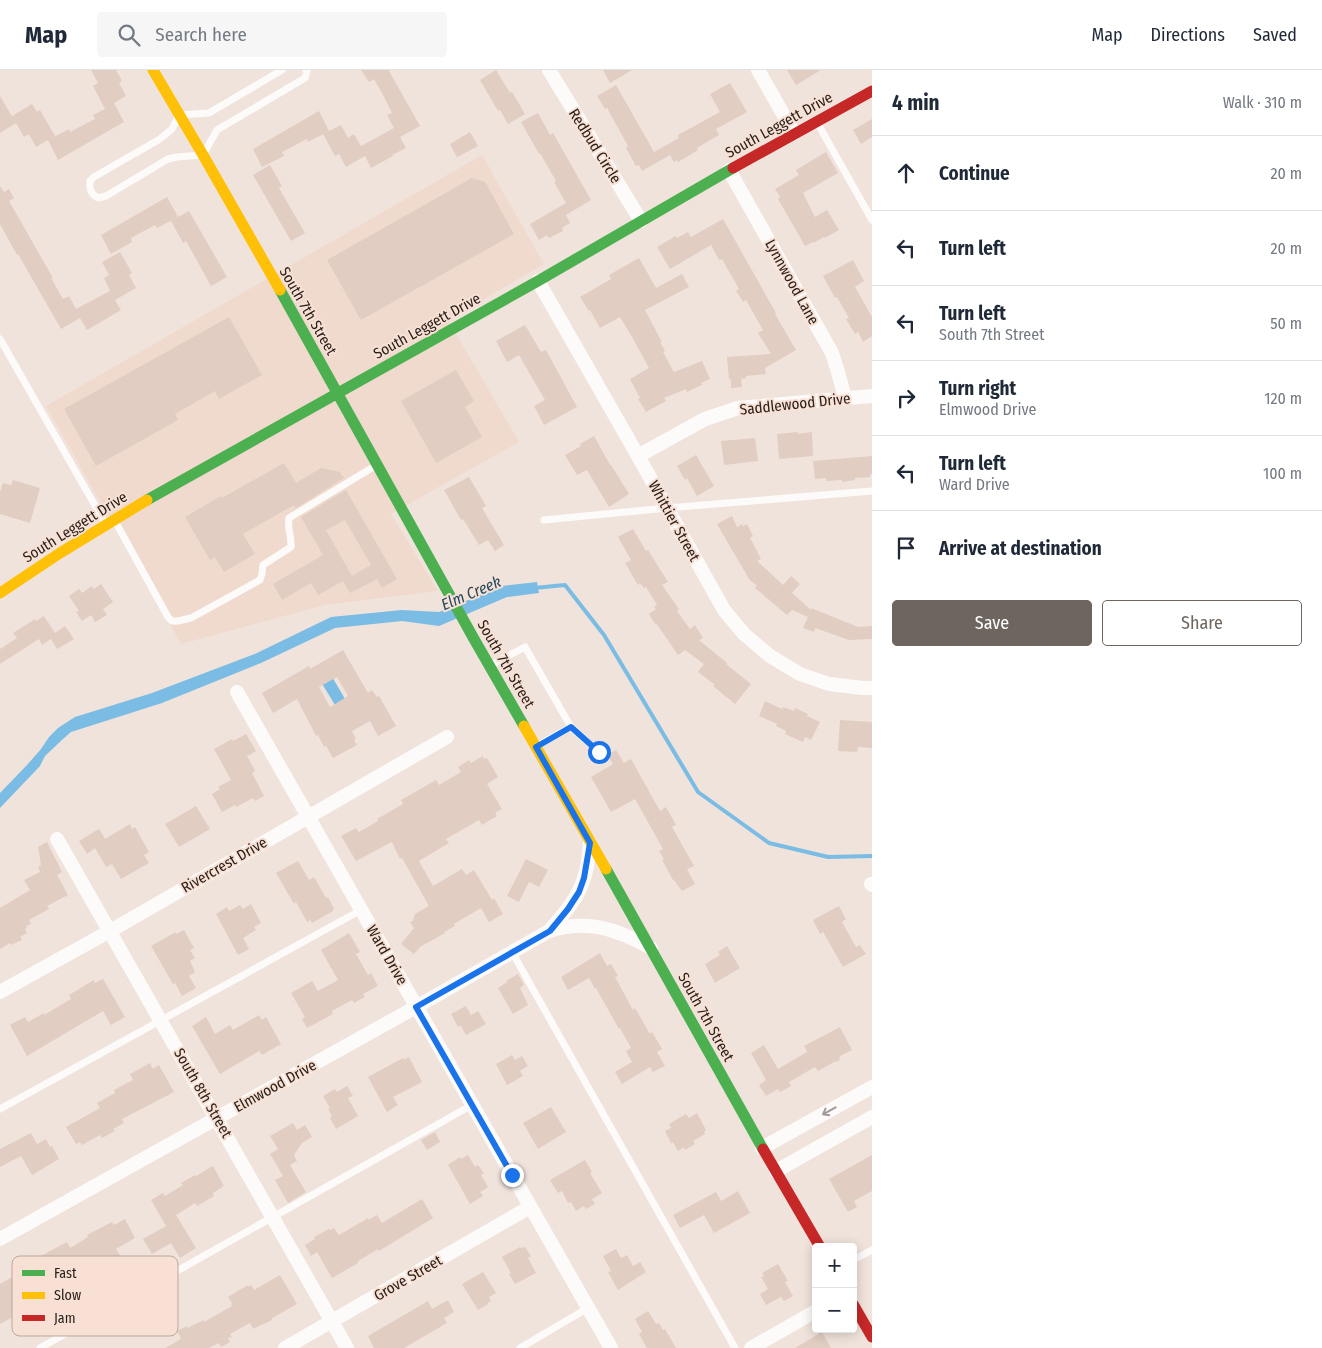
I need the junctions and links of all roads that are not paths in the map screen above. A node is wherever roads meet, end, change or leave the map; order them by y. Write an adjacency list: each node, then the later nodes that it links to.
1 (153, 70): 7 (main road, South 7th Street)
2 (282, 70): 7 (lane)
3 (306, 70): 10 (lane)
4 (549, 70): 13 (street, Redbud Circle)
5 (758, 70): 9 (street)
6 (872, 91): 8 (main road, South Leggett Drive)
7 (179, 115): 10 (main road, South 7th Street); 10 (lane)
8 (817, 121): 9 (main road, South Leggett Drive); 12 (lane)
9 (794, 134): 11 (main road, South Leggett Drive)
10 (203, 155): 16 (main road, South 7th Street)
11 (729, 170): 13 (main road, South Leggett Drive); 18 (street, Lynnwood Lane)
12 (872, 220)
13 (641, 221): 14 (main road, South Leggett Drive)
14 (538, 281): 16 (main road, South Leggett Drive); 19 (street, Whittier Street)
15 (0, 339): 24 (lane)
16 (338, 393): 20 (main road, South 7th Street); 24 (main road, South Leggett Drive)
17 (872, 396): 18 (street, Saddlewood Drive)
18 (845, 398): 19 (street, Saddlewood Drive)
19 (638, 456): 22 (street, Whittier Street)
20 (378, 464): 24 (lane); 26 (main road, South 7th Street)
21 (872, 491): 22 (lane)
22 (667, 508): 23 (lane); 27 (street, Whittier Street)
23 (544, 520)
24 (110, 522): 25 (main road, South Leggett Drive)
25 (0, 593)
26 (490, 666): 29 (lane); 31 (main road, South 7th Street)
27 (872, 688)
28 (237, 692): 33 (street, Ward Drive)
29 (571, 727): 31 (lane); 32 (lane)
30 (447, 737): 33 (street, Rivercrest Drive)
31 (536, 747): 35 (main road, South 7th Street)
32 (599, 752)
33 (308, 816): 36 (street, Ward Drive); 37 (street, Rivercrest Drive)
34 (57, 839): 37 (street, South 8th Street)
35 (590, 843): 38 (street, Elmwood Drive); 39 (main road, South 7th Street)
36 (361, 910): 42 (street, Ward Drive); 43 (lane)
37 (110, 931): 41 (street, Rivercrest Drive); 43 (street, South 8th Street)
38 (550, 931): 39 (street, Elmwood Drive); 40 (street, Elmwood Drive)
39 (651, 948): 49 (main road, South 7th Street)
40 (512, 952): 42 (street, Elmwood Drive); 69 (lane)
41 (0, 992)
42 (416, 1007): 45 (street, Ward Drive); 48 (street, Elmwood Drive)
43 (161, 1020): 46 (lane); 48 (street, South 8th Street)
44 (872, 1087): 49 (street, one-way to 49)
45 (472, 1105): 51 (street, Ward Drive); 52 (lane)
46 (0, 1109)
47 (872, 1117): 50 (street)
48 (217, 1119): 52 (street, South 8th Street); 53 (street, Elmwood Drive)
49 (762, 1148): 50 (main road, South 7th Street)
50 (776, 1171): 54 (main road, South 7th Street)
51 (530, 1207): 58 (street, Ward Drive); 61 (street, Grove Street)
52 (273, 1217): 57 (lane); 61 (street, South 8th Street)
53 (0, 1239)
54 (818, 1243)
55 (872, 1250): 56 (lane)
56 (857, 1258)
57 (178, 1270)
58 (588, 1308): 67 (lane); 68 (street, Ward Drive)
59 (857, 1311): 63 (main road)
60 (812, 1313): 70 (street)
61 (332, 1322): 65 (street, Grove Street); 66 (street, South 8th Street)
62 (61, 1336): 64 (lane)
63 (872, 1337)
64 (40, 1348)
65 (285, 1348)
66 (347, 1348)
67 (520, 1348)
68 (611, 1348)
69 (735, 1348)
70 (751, 1348)

